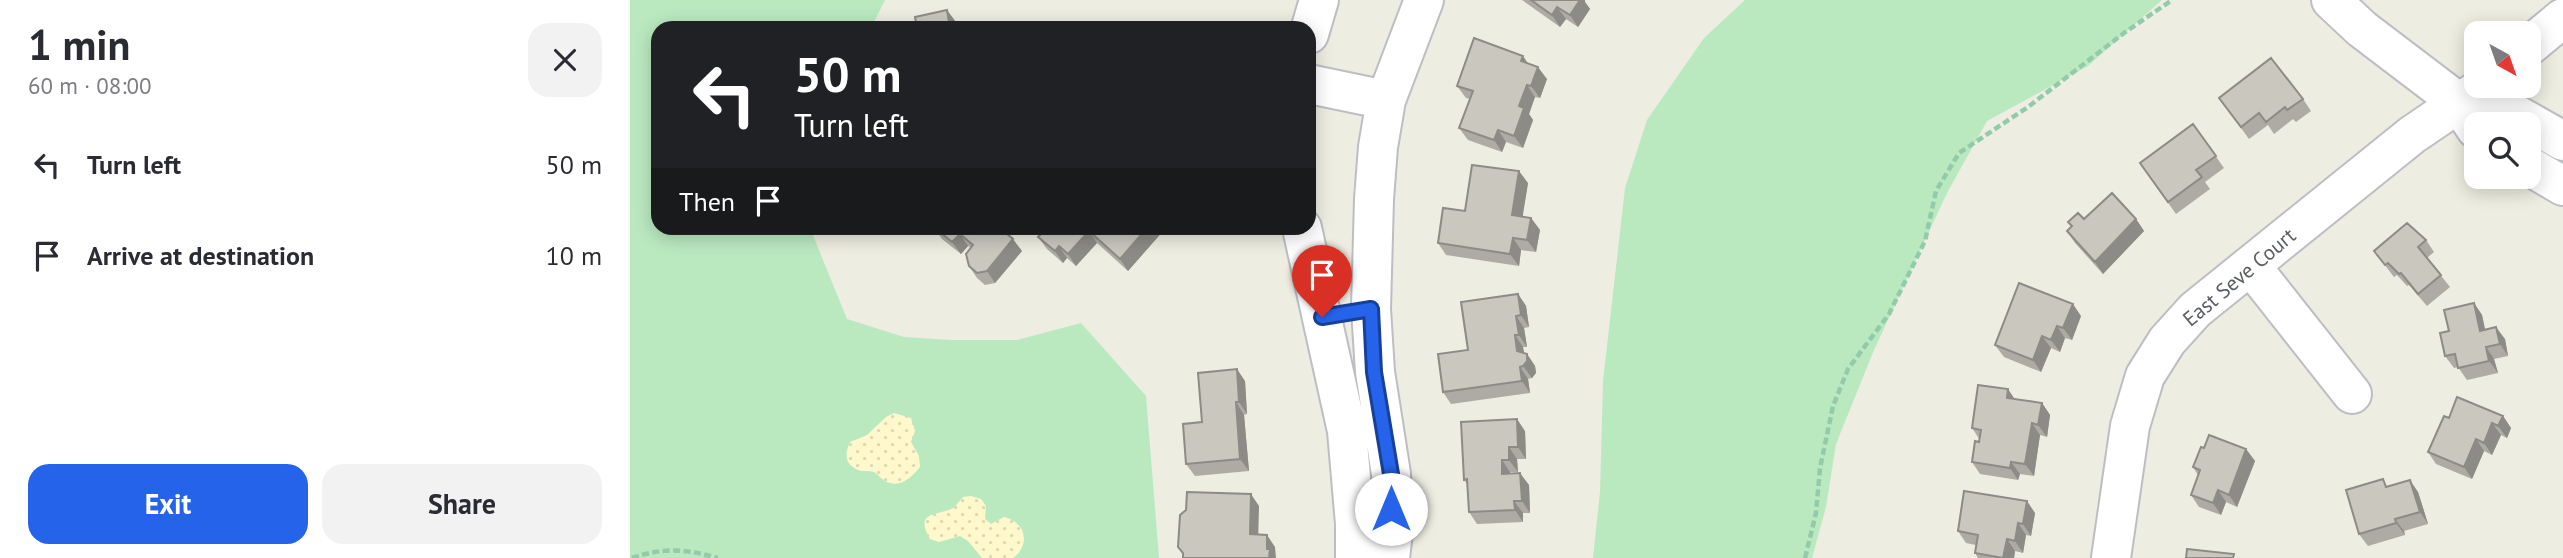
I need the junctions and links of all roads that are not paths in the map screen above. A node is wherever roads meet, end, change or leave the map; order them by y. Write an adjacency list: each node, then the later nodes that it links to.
1 (1319, 0): 5 (street)
2 (1423, 0): 8 (street)
3 (2331, 0): 9 (street)
4 (2563, 18): 6 (street)
5 (1313, 21)
6 (2541, 36)
7 (1316, 85): 8 (street)
8 (1386, 100): 15 (street)
9 (2473, 106): 10 (street); 14 (street, East Seve Court)
10 (2563, 141)
11 (2541, 173): 12 (street)
12 (2563, 186)
13 (1304, 235): 16 (street)
14 (2251, 266): 17 (street); 20 (street, East Seve Court)
15 (1371, 309): 16 (street); 19 (street)
16 (1322, 317): 18 (street)
17 (2352, 394)
18 (1355, 558)
19 (1390, 558)
20 (2111, 558)

